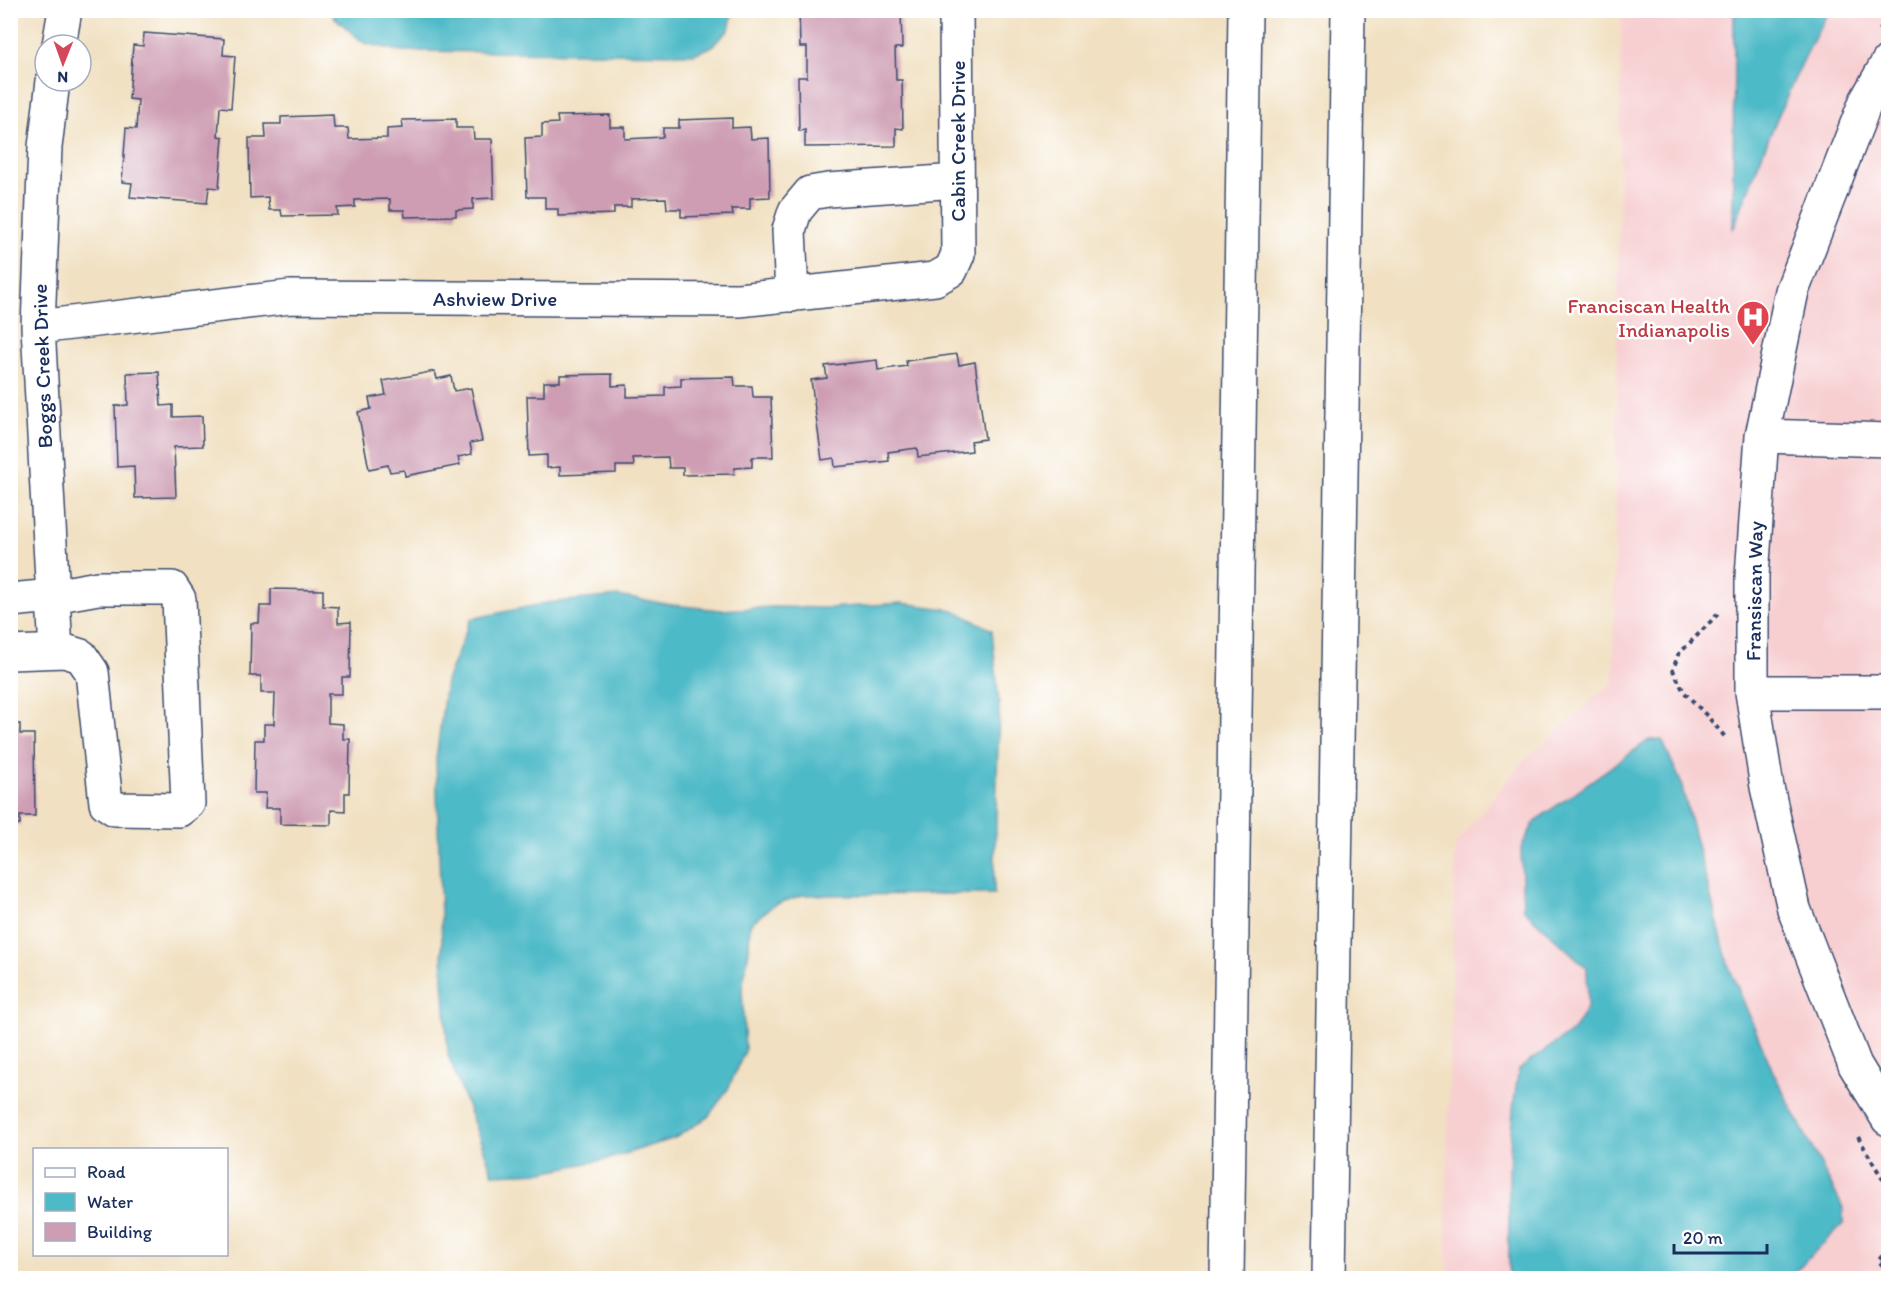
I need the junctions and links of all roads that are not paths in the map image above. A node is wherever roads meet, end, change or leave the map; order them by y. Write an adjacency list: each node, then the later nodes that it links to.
1 (65, 10): 5 (main road)
2 (956, 10): 9 (main road, Cabin Creek Drive)
3 (1245, 10): 22 (main road)
4 (1348, 10): 23 (main road)
5 (61, 33)
6 (1888, 62): 8 (main road, Fransiscan Way)
7 (52, 93): 12 (main road, Boggs Creek Drive)
8 (1877, 106): 13 (main road, Fransiscan Way)
9 (957, 182): 10 (main road, Cabin Creek Drive); 11 (main road)
10 (951, 270): 11 (main road, Ashview Drive)
11 (792, 295): 12 (main road, Ashview Drive)
12 (38, 327): 15 (main road, Boggs Creek Drive)
13 (1762, 436): 14 (main road); 19 (main road, Fransiscan Way)
14 (1888, 440)
15 (53, 596): 16 (main road); 17 (main road, Boggs Creek Drive); 17 (main road)
16 (10, 600)
17 (56, 651): 18 (main road)
18 (10, 653)
19 (1752, 692): 20 (main road); 21 (main road, Fransiscan Way)
20 (1888, 692)
21 (1888, 1119)
22 (1227, 1278)
23 (1329, 1278)

